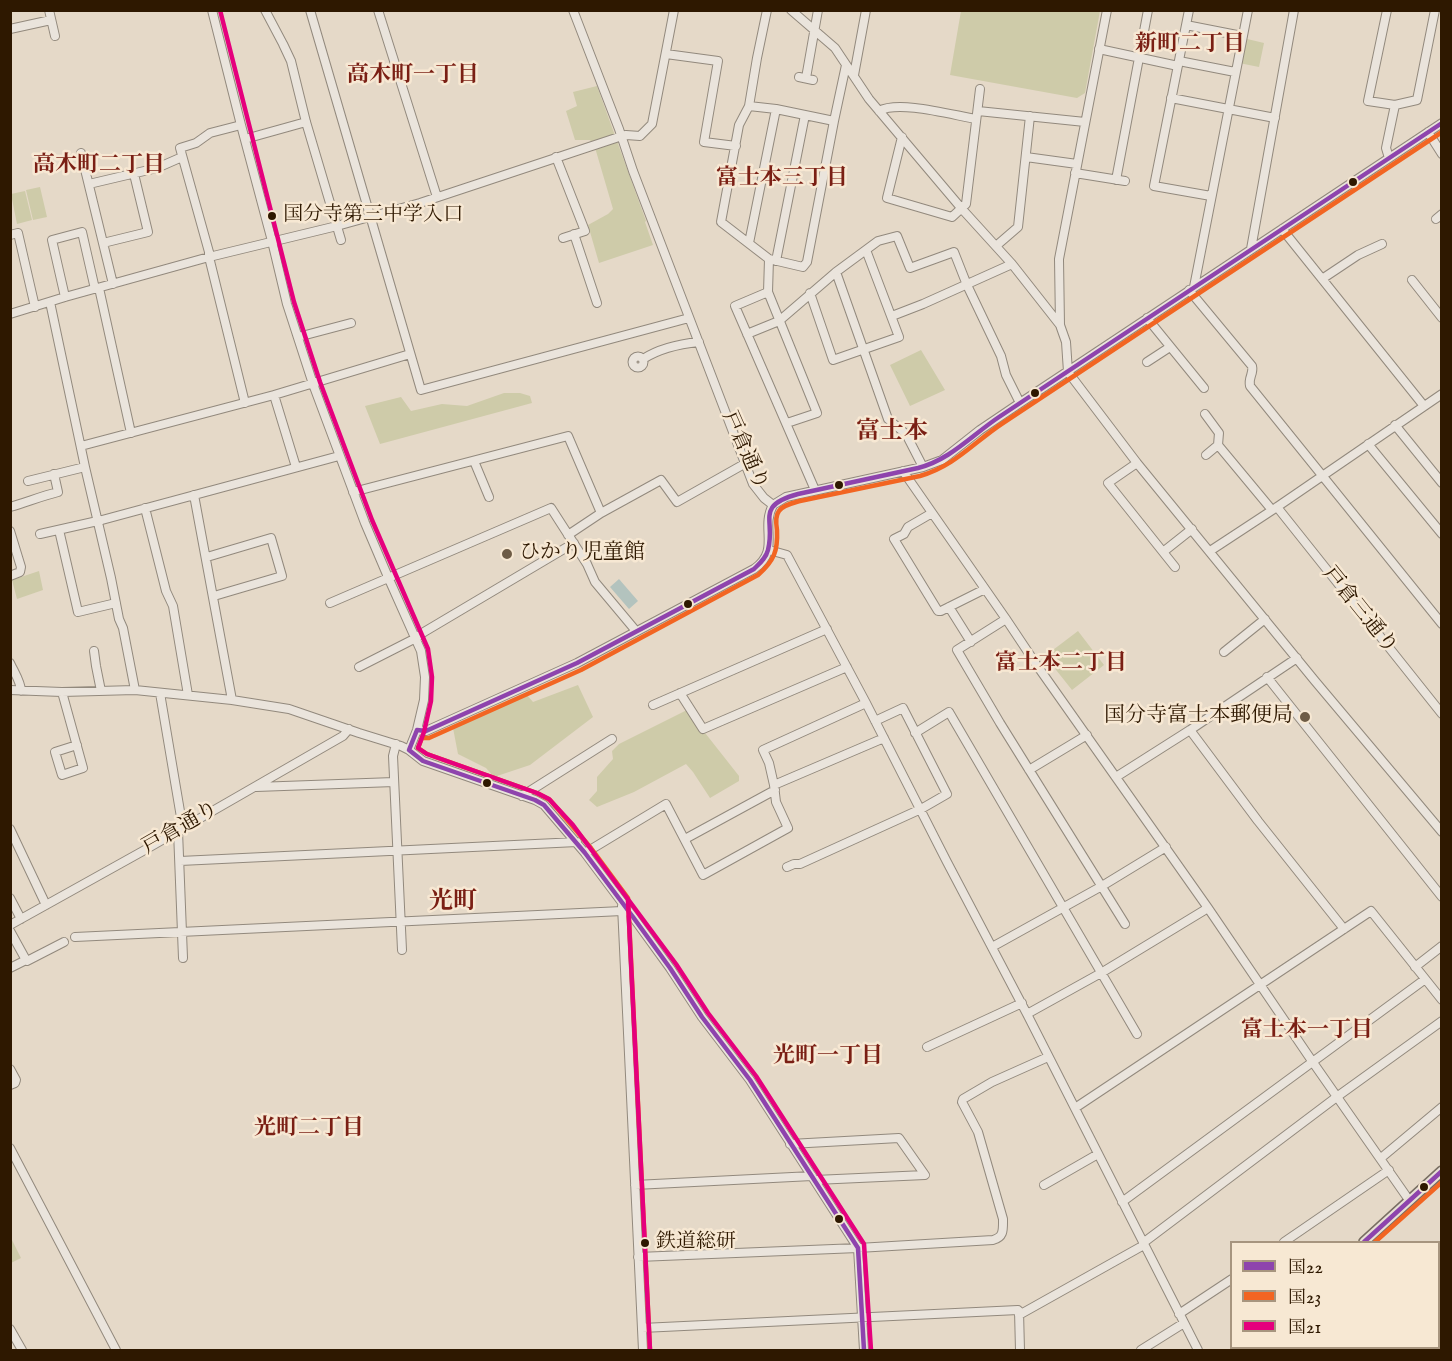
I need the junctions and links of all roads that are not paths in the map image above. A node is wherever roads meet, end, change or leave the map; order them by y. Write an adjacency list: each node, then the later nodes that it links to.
1 (49, 10): 19 (street)
2 (212, 10): 48 (street)
3 (265, 10): 45 (street)
4 (310, 10): 69 (street)
5 (378, 10): 67 (street)
6 (573, 10): 50 (street, 戸倉通り)
7 (674, 10): 26 (street)
8 (766, 10): 36 (street)
9 (791, 10): 22 (street)
10 (818, 10): 22 (street)
11 (866, 10): 31 (street)
12 (1107, 10): 25 (street)
13 (1149, 10): 27 (street)
14 (1189, 10): 20 (street)
15 (1248, 10): 24 (street)
16 (1294, 10): 43 (street)
17 (1387, 10): 35 (street)
18 (1435, 10): 35 (street)
19 (51, 20): 21 (street); 23 (street)
20 (1186, 25): 24 (street); 28 (street)
21 (10, 29)
22 (815, 30): 29 (street); 32 (street)
23 (55, 36)
24 (1242, 36): 30 (street)
25 (1099, 50): 27 (street); 46 (street)
26 (666, 54): 50 (street); 53 (street)
27 (1139, 58): 28 (street); 63 (street)
28 (1178, 63): 30 (street); 34 (street)
29 (846, 65): 31 (street); 44 (street)
30 (1235, 72): 37 (street)
31 (854, 75): 39 (street)
32 (806, 78)
33 (980, 89): 41 (street)
34 (1171, 98): 37 (street); 66 (street)
35 (1395, 105): 59 (street)
36 (748, 106): 38 (street); 53 (street)
37 (1228, 109): 43 (street); 66 (street)
38 (776, 110): 40 (street); 78 (street)
39 (879, 111): 41 (street); 51 (street)
40 (805, 115): 44 (street); 84 (street)
41 (977, 115): 42 (street); 68 (street)
42 (1030, 116): 46 (street); 58 (street)
43 (1275, 118): 81 (street)
44 (834, 121): 84 (street)
45 (306, 122): 52 (street); 70 (street)
46 (1085, 122): 60 (street)
47 (1442, 123): 49 (street)
48 (241, 125): 52 (street); 56 (street)
49 (1428, 132): 55 (street); 59 (street)
50 (622, 136): 57 (street); 101 (street, 戸倉通り)
51 (902, 137): 68 (street); 68 (street)
52 (245, 139): 76 (street)
53 (736, 146): 78 (street)
54 (81, 153): 65 (street)
55 (1442, 154)
56 (182, 157): 62 (street); 83 (street)
57 (556, 157): 67 (street); 72 (street)
58 (1026, 157): 60 (street); 80 (street)
59 (1389, 158): 71 (street)
60 (1077, 164): 61 (street)
61 (1075, 173): 63 (street); 106 (street)
62 (134, 174): 65 (street); 77 (street)
63 (1116, 180): 64 (street)
64 (1125, 181)
65 (89, 184): 77 (street)
66 (1211, 196): 91 (street)
67 (437, 197): 69 (street)
68 (962, 209): 80 (street)
69 (370, 217): 70 (street); 112 (street)
70 (337, 226): 75 (street); 76 (street)
71 (1282, 229): 81 (street); 87 (street)
72 (574, 234): 74 (street); 97 (street)
73 (10, 235): 98 (street)
74 (563, 238)
75 (341, 240)
76 (272, 241): 83 (street); 108 (street)
77 (103, 243): 89 (street)
78 (749, 243): 84 (street)
79 (1382, 244): 87 (street)
80 (996, 246): 85 (street)
81 (1251, 249): 91 (street)
82 (866, 250): 86 (street); 90 (street); 100 (street)
83 (209, 257): 89 (street); 120 (street)
84 (772, 260): 93 (street)
85 (1012, 264): 90 (street); 106 (street)
86 (836, 272): 94 (street); 111 (street)
87 (1322, 279): 122 (street)
88 (1412, 280): 103 (street)
89 (113, 284): 92 (street)
90 (967, 285): 100 (street); 121 (street)
91 (1192, 288): 102 (street); 140 (street)
92 (97, 289): 95 (street); 95 (street); 126 (street)
93 (768, 292): 104 (street); 107 (street)
94 (810, 293): 104 (street); 111 (street)
95 (65, 297): 96 (street)
96 (50, 302): 98 (street); 129 (street)
97 (597, 303)
98 (35, 307): 99 (street)
99 (10, 314)
100 (892, 316): 111 (street)
101 (689, 318): 109 (street, 戸倉通り); 112 (street)
102 (1147, 318): 110 (street); 115 (street)
103 (1442, 318)
104 (779, 321): 107 (street); 124 (street)
105 (351, 323): 108 (street)
106 (1060, 325): 115 (street)
107 (747, 334): 124 (street)
108 (298, 337): 116 (street)
109 (699, 342): 113 (street); 133 (street, 戸倉通り)
110 (1170, 347): 114 (street); 117 (street)
111 (863, 349): 137 (street)
112 (410, 354): 116 (street)
113 (644, 359)
114 (1148, 362)
115 (1068, 372): 121 (street); 134 (street)
116 (313, 384): 118 (street); 131 (street)
117 (1204, 388)
118 (274, 395): 120 (street); 136 (street)
119 (1440, 398): 122 (street)
120 (245, 403): 126 (street)
121 (1020, 403): 137 (street)
122 (1424, 406): 125 (street)
123 (1205, 414): 128 (street, 戸倉三通り)
124 (787, 423): 143 (street)
125 (1395, 425): 127 (street); 142 (street)
126 (131, 433): 129 (street)
127 (1368, 444): 140 (street); 158 (street)
128 (1218, 445): 130 (street); 150 (street, 戸倉三通り)
129 (81, 446): 135 (street)
130 (1206, 455)
131 (339, 456): 136 (street); 144 (street)
132 (474, 461): 144 (street); 146 (street); 151 (street)
133 (746, 463): 147 (street, 戸倉通り); 151 (street)
134 (1137, 463): 154 (street); 163 (street)
135 (85, 467): 139 (street); 153 (street)
136 (296, 467): 145 (street)
137 (923, 467): 138 (street)
138 (903, 471): 143 (street); 152 (street)
139 (54, 474): 141 (street); 148 (street)
140 (1322, 475): 150 (street); 175 (street)
141 (28, 481)
142 (1442, 483)
143 (815, 490): 147 (street)
144 (353, 492): 167 (street)
145 (194, 495): 149 (street); 164 (street)
146 (489, 497)
147 (773, 505): 161 (street, 戸倉通り)
148 (10, 507)
149 (145, 508): 153 (street); 194 (street)
150 (1274, 509): 162 (street); 198 (street, 戸倉三通り)
151 (601, 513): 159 (street)
152 (932, 513): 168 (street); 172 (street)
153 (98, 520): 155 (street); 170 (street)
154 (1192, 529): 162 (street); 163 (street)
155 (59, 530): 157 (street); 170 (street)
156 (10, 531): 166 (street)
157 (40, 534)
158 (1442, 534)
159 (568, 535): 160 (street); 167 (street)
160 (574, 543): 177 (street); 178 (street)
161 (769, 550): 176 (street); 177 (street)
162 (1210, 551): 174 (street)
163 (1163, 552): 165 (street)
164 (207, 557): 169 (street); 169 (street)
165 (1175, 567)
166 (10, 576)
167 (388, 577): 171 (street); 178 (street)
168 (985, 589): 172 (street); 173 (street)
169 (214, 596): 195 (street)
170 (116, 603): 188 (street)
171 (330, 603)
172 (949, 607): 179 (street)
173 (1006, 619): 179 (street); 204 (street)
174 (1265, 619): 181 (street); 182 (street)
175 (1442, 624)
176 (827, 629): 185 (street); 193 (street)
177 (636, 631): 201 (street)
178 (416, 638): 184 (street); 201 (street)
179 (971, 642): 210 (street)
180 (94, 651): 190 (street)
181 (1224, 652)
182 (1297, 658): 186 (street); 219 (street)
183 (10, 663): 189 (street)
184 (359, 667)
185 (847, 667): 193 (street); 196 (street)
186 (1267, 677): 202 (street); 229 (street)
187 (10, 690): 189 (street)
188 (135, 690): 190 (street); 192 (street)
189 (21, 691): 191 (street)
190 (101, 691): 191 (street)
191 (62, 692): 208 (street)
192 (160, 693): 194 (street); 218 (street)
193 (680, 693): 197 (street)
194 (188, 695): 195 (street)
195 (232, 700): 200 (street)
196 (866, 703): 199 (street); 214 (street)
197 (653, 705)
198 (1442, 714)
199 (875, 721): 203 (street); 205 (street)
200 (349, 729): 207 (street); 213 (street, 戸倉通り)
201 (417, 730): 209 (street)
202 (1190, 730): 211 (street); 240 (street)
203 (915, 733): 216 (street); 233 (street)
204 (1087, 735): 210 (street); 211 (street)
205 (884, 738): 214 (street); 216 (street)
206 (612, 739): 215 (street)
207 (396, 744): 209 (street); 212 (street)
208 (76, 745)
209 (409, 750): 215 (street)
210 (1029, 770): 228 (street)
211 (1116, 777): 222 (street)
212 (394, 782): 213 (street); 224 (street)
213 (255, 787): 218 (street, 戸倉通り)
214 (775, 788): 220 (street); 220 (street)
215 (522, 795): 221 (street)
216 (921, 809): 227 (street); 246 (street)
217 (10, 829): 223 (street)
218 (180, 830): 226 (street); 232 (street, 戸倉通り)
219 (1442, 832)
220 (685, 839): 225 (street)
221 (577, 842): 224 (street); 225 (street)
222 (1166, 847): 228 (street); 234 (street)
223 (14, 848): 232 (street)
224 (397, 850): 226 (street); 237 (street)
225 (585, 853): 231 (street)
226 (180, 861): 241 (street)
227 (787, 867)
228 (1102, 886): 233 (street); 238 (street)
229 (1442, 897)
230 (10, 898): 236 (street)
231 (621, 901): 235 (street); 268 (street)
232 (46, 905): 236 (street, 戸倉通り)
233 (1063, 907): 246 (street); 252 (street)
234 (1208, 908): 252 (street); 254 (street)
235 (622, 910): 237 (street); 275 (street)
236 (21, 919): 239 (street, 戸倉通り)
237 (401, 921): 241 (street); 247 (street)
238 (1125, 924)
239 (10, 925)
240 (1344, 929): 250 (street); 254 (street)
241 (182, 931): 243 (street); 248 (street)
242 (10, 932): 249 (street)
243 (75, 937)
244 (64, 942): 249 (street)
245 (1442, 946): 250 (street)
246 (992, 947): 256 (street)
247 (402, 950)
248 (183, 958)
249 (26, 960): 251 (street)
250 (1415, 967): 253 (street)
251 (10, 968)
252 (1101, 973): 257 (street); 259 (street)
253 (1424, 980): 255 (street); 262 (street)
254 (1260, 984): 262 (street); 267 (street)
255 (1442, 1000)
256 (1022, 1003): 257 (street); 260 (street)
257 (1028, 1014): 261 (street)
258 (1442, 1021): 265 (street)
259 (1137, 1034)
260 (927, 1047)
261 (1048, 1057): 267 (street); 282 (street)
262 (1312, 1061): 265 (street); 278 (street)
263 (10, 1069): 264 (street)
264 (10, 1085)
265 (1338, 1096): 271 (street); 281 (street)
266 (1442, 1107): 271 (street)
267 (1076, 1108): 270 (street)
268 (790, 1144): 274 (street); 274 (street)
269 (10, 1148): 291 (street)
270 (1098, 1154): 276 (street); 278 (street)
271 (1381, 1158): 272 (street)
272 (1389, 1170): 277 (street); 279 (street)
273 (1441, 1171): 277 (main road)
274 (814, 1178): 275 (street); 282 (street)
275 (635, 1185): 283 (street)
276 (1044, 1185)
277 (1410, 1200): 280 (main road)
278 (1122, 1202): 281 (street)
279 (1285, 1241)
280 (1365, 1241)
281 (1144, 1244): 285 (street); 286 (street)
282 (858, 1248): 283 (street); 287 (street)
283 (638, 1257): 289 (street)
284 (1230, 1280): 285 (street)
285 (1179, 1314): 288 (street)
286 (1019, 1315): 287 (street); 295 (street)
287 (863, 1317): 289 (street); 294 (street)
288 (1184, 1323): 296 (street); 297 (street)
289 (642, 1328): 293 (street)
290 (10, 1329): 292 (street)
291 (112, 1349)
292 (22, 1350)
293 (643, 1350)
294 (864, 1350)
295 (1020, 1350)
296 (1141, 1350)
297 (1198, 1350)

